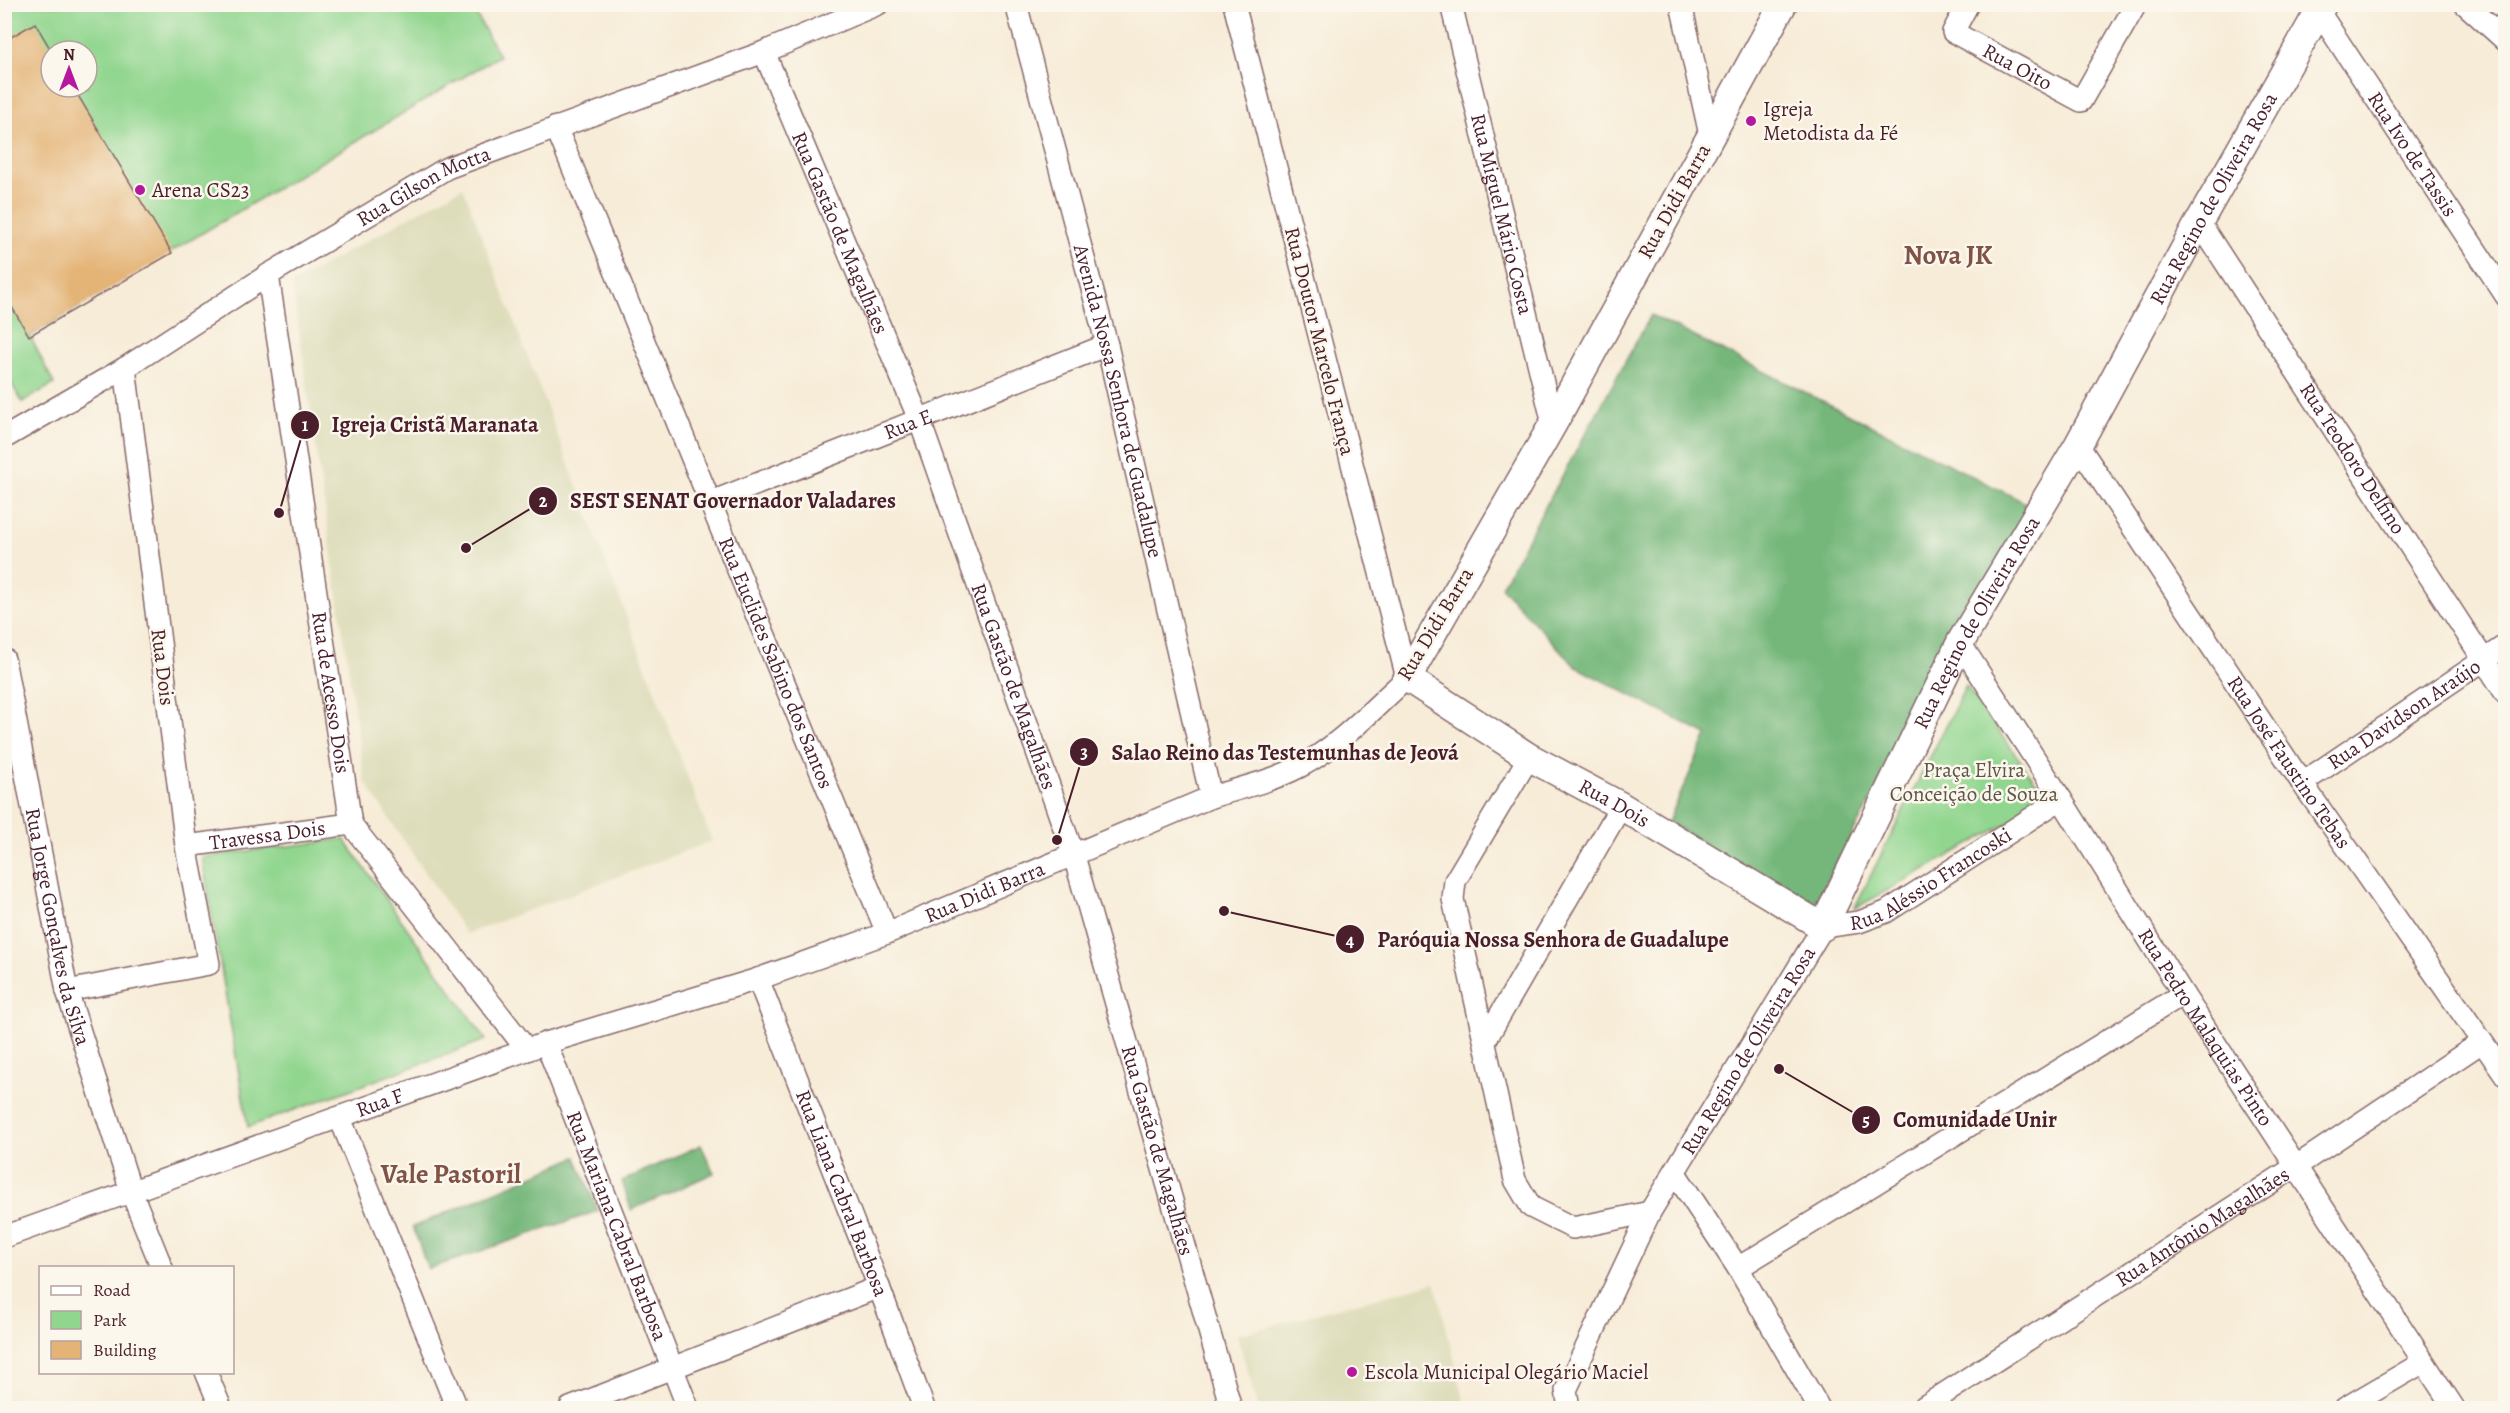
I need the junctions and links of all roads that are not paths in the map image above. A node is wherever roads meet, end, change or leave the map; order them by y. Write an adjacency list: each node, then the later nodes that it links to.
1 (878, 4): 12 (street, Rua Gilson Motta)
2 (1016, 4): 18 (street, Avenida Nossa Senhora de Guadalupe)
3 (1234, 4): 29 (street, Rua Doutor Marcelo França)
4 (1451, 4): 21 (street, Rua Miguel Mário Costa)
5 (1681, 4): 14 (street)
6 (1783, 4): 14 (street, Rua Didi Barra)
7 (1968, 4): 8 (street, Rua Oito)
8 (2136, 4)
9 (2465, 4): 11 (street)
10 (2321, 8): 15 (street, Rua Regino de Oliveira Rosa); 17 (street, Rua Ivo de Tassis)
11 (2505, 41)
12 (764, 52): 13 (street, Rua Gilson Motta); 20 (street, Rua Gastão de Magalhães)
13 (556, 127): 16 (street, Rua Gilson Motta); 24 (street, Rua Euclides Sabino dos Santos)
14 (1710, 135): 21 (street, Rua Didi Barra)
15 (2199, 222): 23 (street, Rua Regino de Oliveira Rosa); 28 (street, Rua Teodoro Delfino)
16 (268, 275): 19 (street, Rua Gilson Motta); 36 (street, Rua de Acesso Dois)
17 (2505, 296)
18 (1107, 345): 20 (street, Rua E); 33 (street, Avenida Nossa Senhora de Guadalupe)
19 (125, 368): 22 (street, Rua Gilson Motta); 37 (street, Rua Dois)
20 (919, 420): 24 (street, Rua E); 38 (street, Rua Gastão de Magalhães)
21 (1553, 424): 29 (street, Rua Didi Barra)
22 (4, 438)
23 (2078, 445): 25 (street, Rua Regino de Oliveira Rosa); 32 (street, Rua José Faustino Tebas)
24 (709, 503): 40 (street, Rua Euclides Sabino dos Santos)
25 (1960, 644): 34 (street, Rua Pedro Malaquias Pinto); 39 (street, Rua Regino de Oliveira Rosa)
26 (2505, 645): 28 (street, Rua Davidson Araújo)
27 (4, 659): 42 (street, Rua Jorge Gonçalves da Silva)
28 (2482, 659): 30 (street, Rua Teodoro Delfino); 32 (street, Rua Davidson Araújo)
29 (1407, 678): 31 (street, Rua Dois); 33 (street, Rua Didi Barra)
30 (2505, 694)
31 (1529, 757): 35 (street, Rua Dois); 44 (street)
32 (2302, 783): 45 (street, Rua José Faustino Tebas)
33 (1211, 797): 38 (street, Rua Didi Barra)
34 (2061, 798): 39 (street, Rua Aléssio Francoski); 43 (street, Rua Pedro Malaquias Pinto)
35 (1621, 806): 39 (street, Rua Dois); 44 (street)
36 (351, 824): 37 (street, Travessa Dois); 46 (street, Rua de Acesso Dois)
37 (186, 846): 42 (street, Rua Dois)
38 (1074, 856): 40 (street, Rua Didi Barra); 65 (street, Rua Gastão de Magalhães)
39 (1823, 927): 50 (street, Rua Regino de Oliveira Rosa)
40 (887, 933): 41 (street, Rua Didi Barra)
41 (758, 979): 46 (street, Rua F); 56 (street, Rua Liana Cabral Barbosa)
42 (67, 991): 51 (street, Rua Jorge Gonçalves da Silva)
43 (2183, 994): 49 (street, Rua Pedro Malaquias Pinto); 55 (street)
44 (1485, 1041): 52 (street)
45 (2482, 1042): 47 (street, Rua José Faustino Tebas); 49 (street, Rua Antônio Magalhães)
46 (537, 1046): 48 (street, Rua F); 58 (street, Rua Mariana Cabral Barbosa)
47 (2505, 1077)
48 (340, 1118): 51 (street, Rua F); 61 (street)
49 (2295, 1167): 57 (street, Rua Pedro Malaquias Pinto); 68 (street, Rua Antônio Magalhães)
50 (1675, 1173): 52 (street, Rua Regino de Oliveira Rosa); 55 (street)
51 (131, 1191): 53 (street, Rua F); 54 (street, Rua Jorge Gonçalves da Silva)
52 (1650, 1212): 66 (street, Rua Regino de Oliveira Rosa)
53 (4, 1237)
54 (161, 1266)
55 (1738, 1268): 67 (street)
56 (879, 1287): 58 (street); 64 (street, Rua Liana Cabral Barbosa)
57 (2422, 1363): 69 (street); 70 (street, Rua Pedro Malaquias Pinto)
58 (673, 1367): 62 (street); 63 (street, Rua Mariana Cabral Barbosa)
59 (207, 1374): 60 (street)
60 (221, 1408)
61 (457, 1408)
62 (570, 1408)
63 (688, 1408)
64 (924, 1408)
65 (1231, 1408)
66 (1569, 1408)
67 (1819, 1408)
68 (1922, 1408)
69 (2345, 1408)
70 (2454, 1408)

